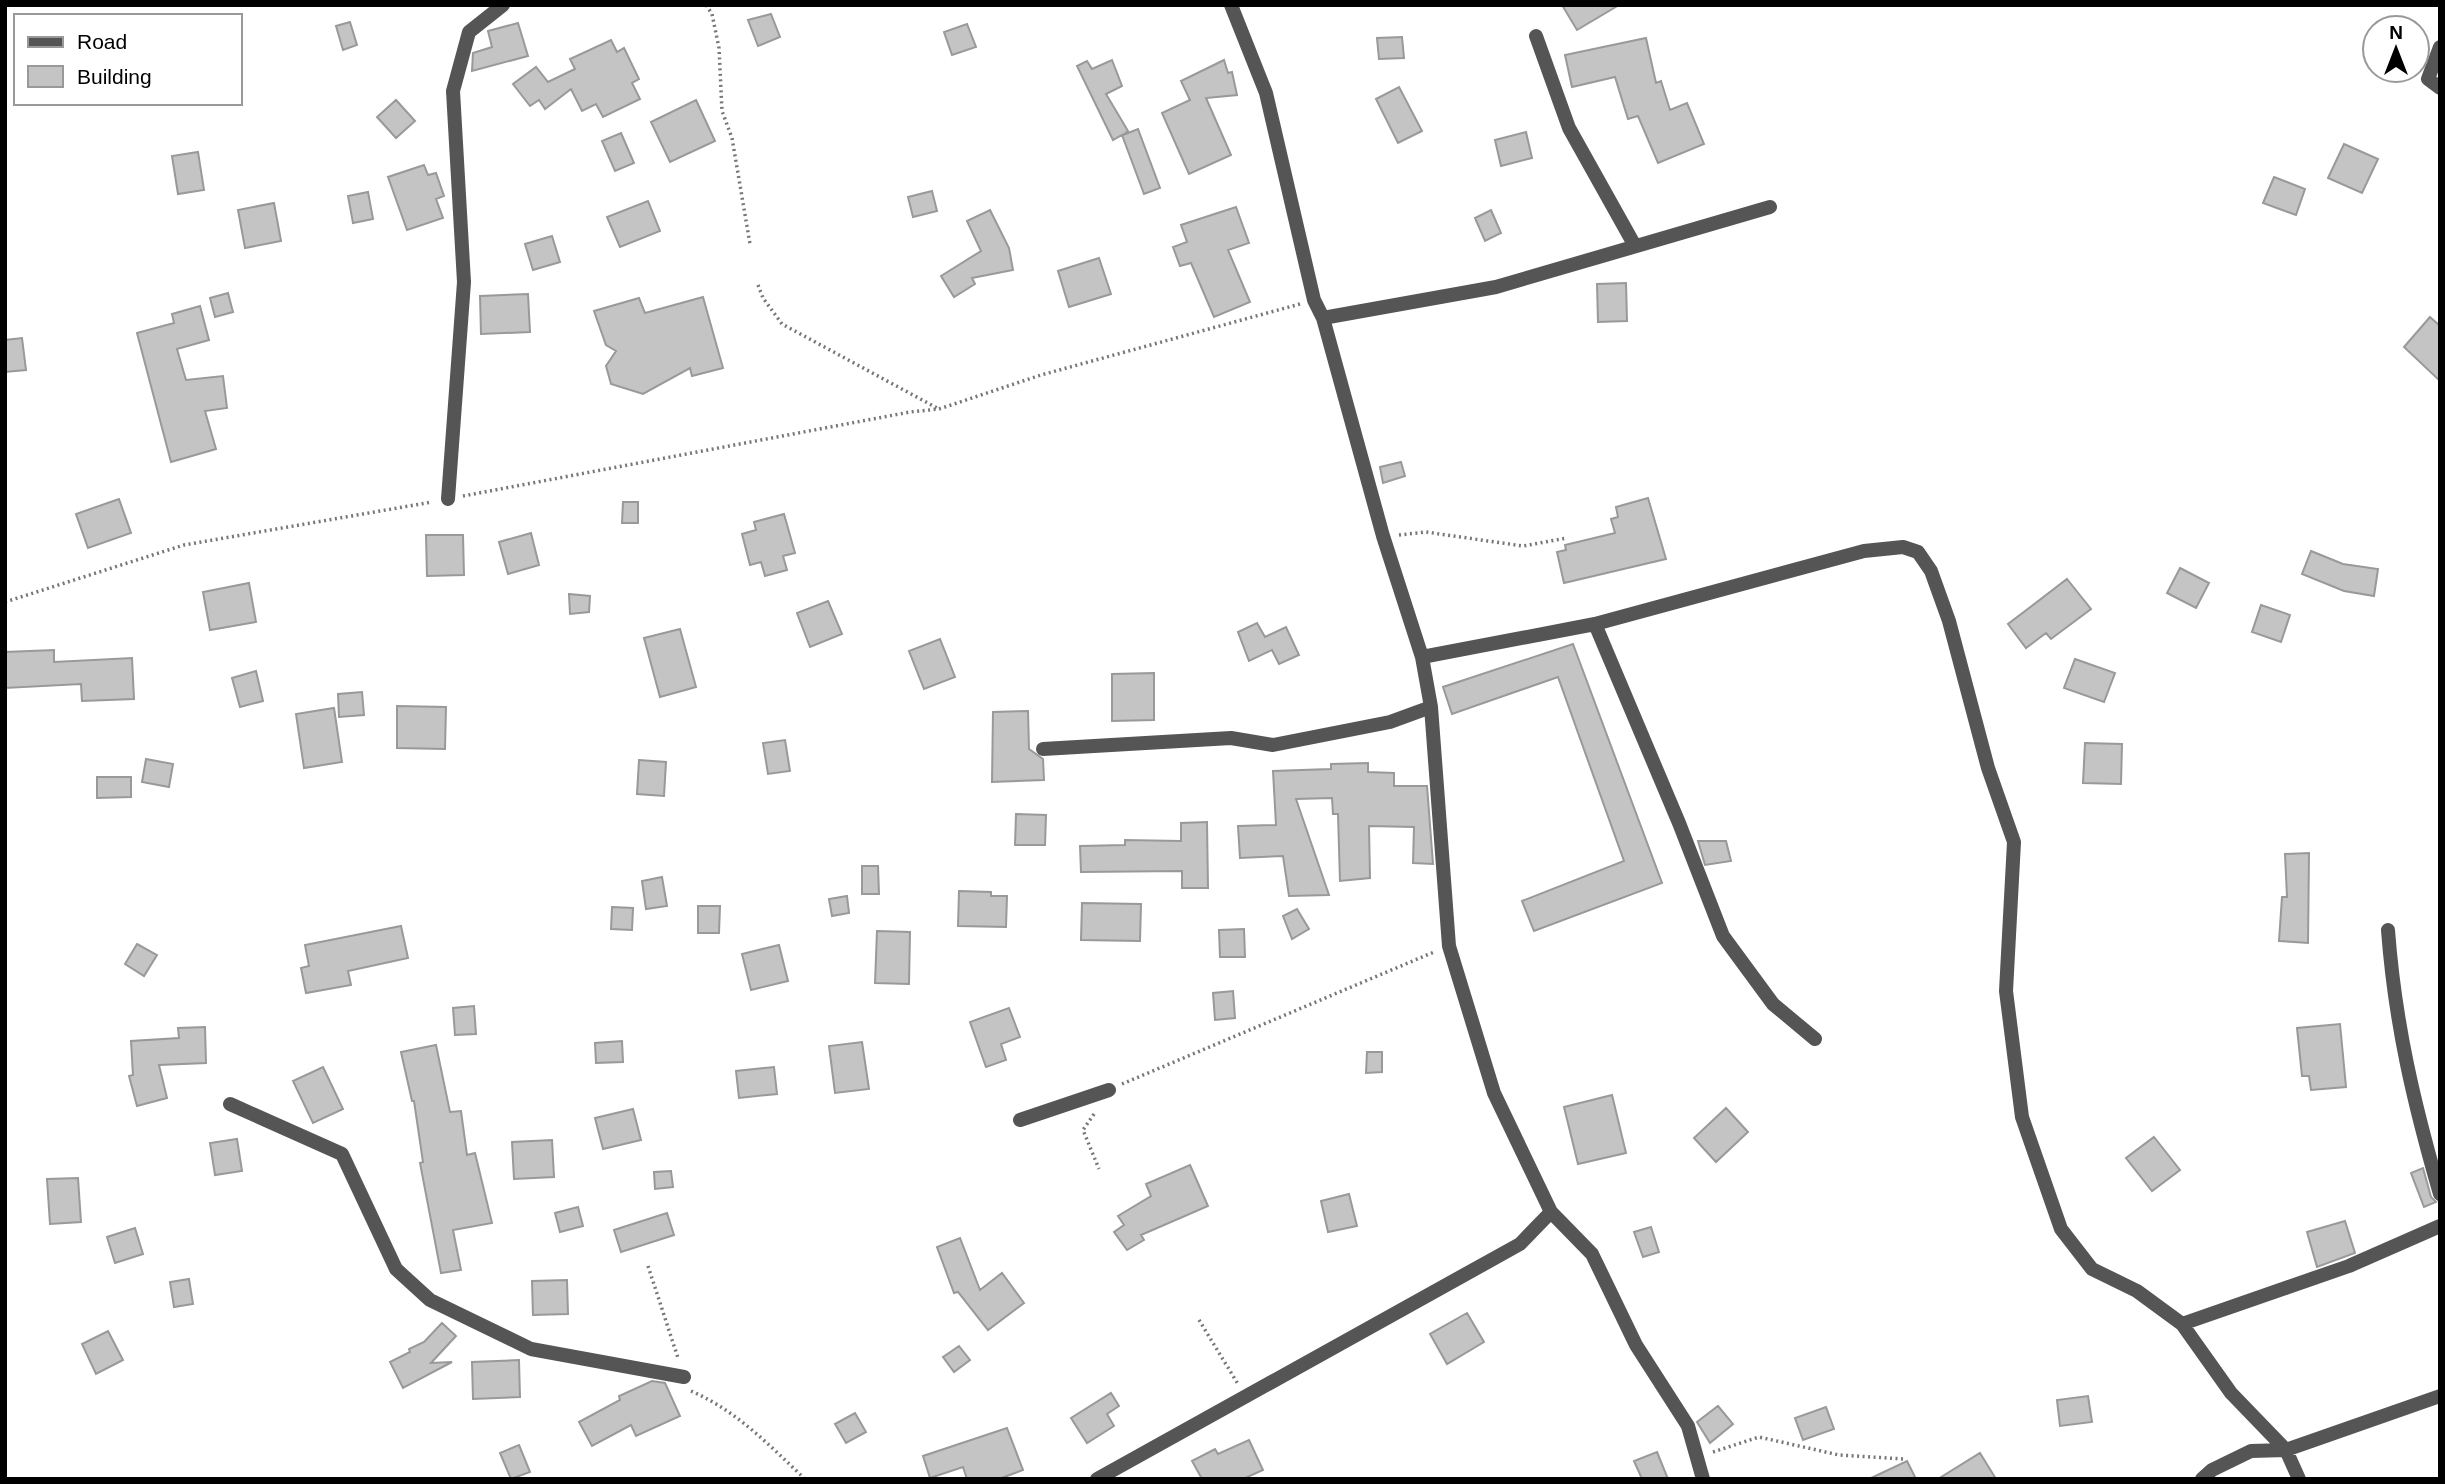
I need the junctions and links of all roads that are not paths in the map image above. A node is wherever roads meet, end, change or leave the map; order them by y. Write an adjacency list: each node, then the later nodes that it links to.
1 (503, 5): 9 (street)
2 (1231, 5): 8 (street)
3 (1536, 36): 7 (street)
4 (2440, 47): 5 (street)
5 (2440, 89)
6 (1770, 207): 7 (street)
7 (1635, 246): 8 (street)
8 (1324, 318): 11 (street)
9 (448, 499)
10 (1595, 624): 11 (street); 15 (street); 22 (street)
11 (1422, 657): 12 (street)
12 (1431, 707): 13 (street); 20 (street)
13 (1043, 749)
14 (2388, 930): 19 (street)
15 (1815, 1039)
16 (1109, 1090): 18 (street)
17 (230, 1104): 23 (street)
18 (1020, 1120)
19 (2440, 1194)
20 (1551, 1212): 26 (street); 27 (street)
21 (2440, 1226): 22 (street)
22 (2182, 1324): 25 (street)
23 (684, 1377)
24 (2440, 1396): 25 (street)
25 (2286, 1450): 28 (street); 29 (street)
26 (1097, 1479)
27 (1703, 1479)
28 (2203, 1479)
29 (2299, 1479)

